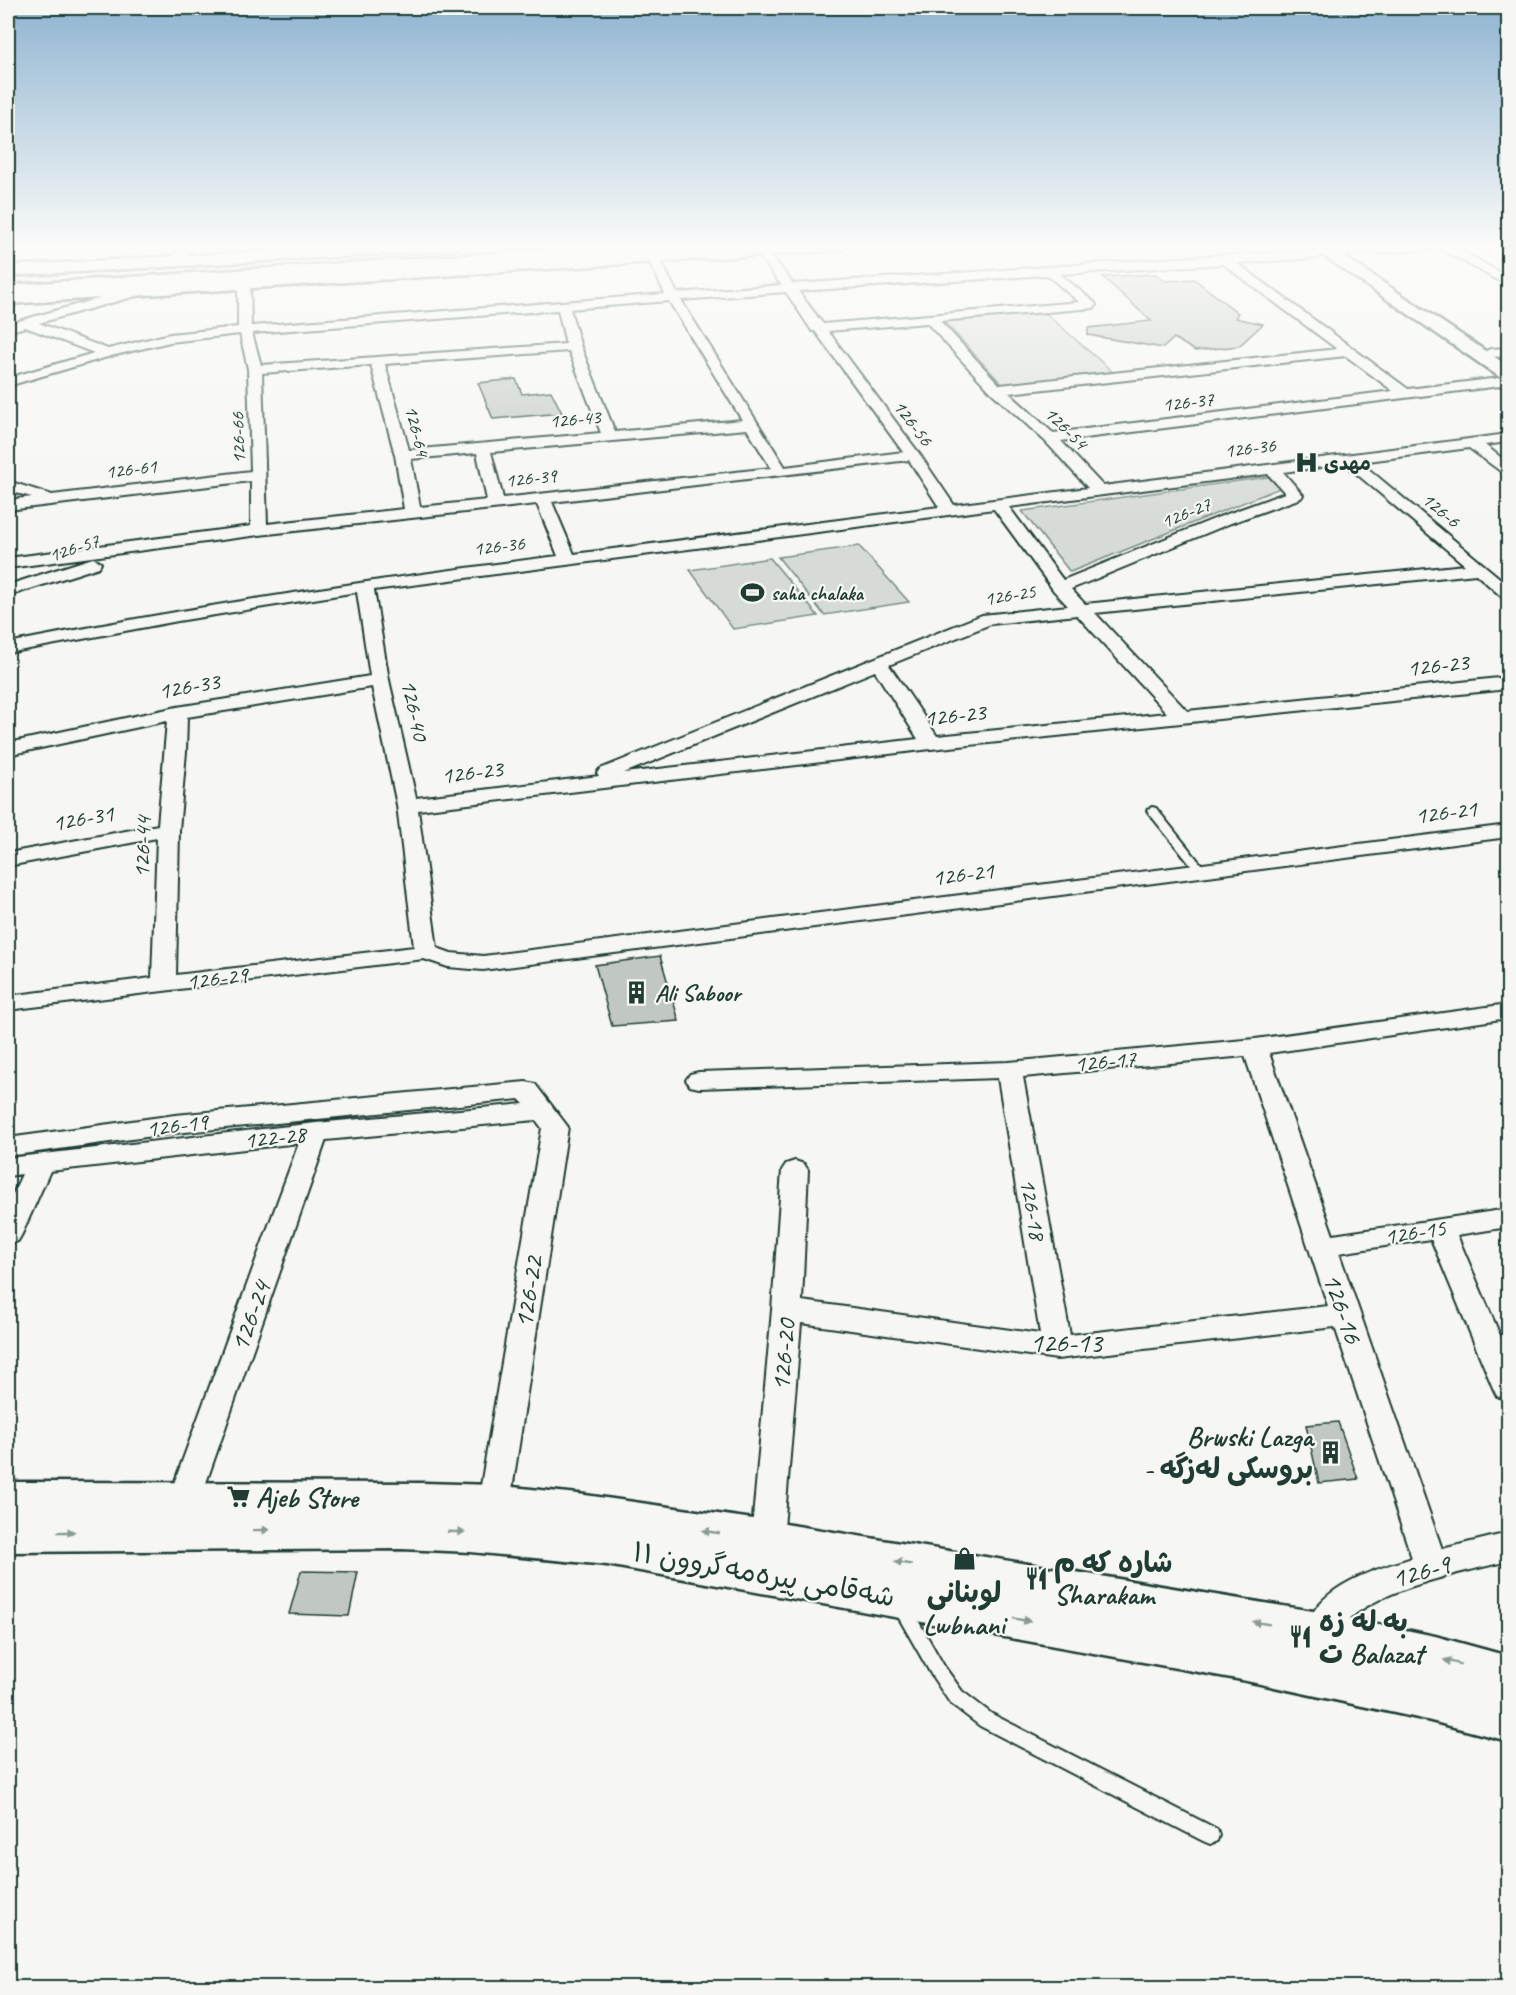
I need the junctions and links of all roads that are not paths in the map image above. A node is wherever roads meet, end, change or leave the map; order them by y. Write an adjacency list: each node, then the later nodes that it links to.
1 (67, 338): 14 (street)
2 (170, 338): 14 (street)
3 (247, 338): 18 (street, 126-66)
4 (572, 338): 11 (street)
5 (699, 338): 24 (street)
6 (825, 338): 30 (street, 126-56)
7 (949, 338): 22 (street, 126-54)
8 (1328, 338): 12 (street)
9 (1460, 338): 19 (main road)
10 (1463, 338): 15 (main road)
11 (574, 347): 16 (street); 25 (street)
12 (1346, 352): 22 (street); 23 (street)
13 (1509, 352): 15 (street)
14 (107, 353): 21 (street)
15 (1490, 354): 17 (main road)
16 (377, 361): 18 (street); 31 (street, 126-64)
17 (1509, 366)
18 (255, 369): 36 (street, 126-66)
19 (1509, 374)
20 (1509, 381): 23 (street, 126-37)
21 (8, 382)
22 (997, 390): 26 (street, 126-54)
23 (1407, 395): 26 (street, 126-37)
24 (751, 424): 25 (street, 126-43); 35 (street)
25 (610, 437): 29 (street, 126-43)
26 (1050, 438): 38 (street, 126-54)
27 (1509, 438): 28 (street, 126-36)
28 (1471, 442): 32 (street, 126-36); 34 (street)
29 (483, 448): 31 (street, 126-43); 41 (street)
30 (913, 454): 35 (street, 126-39); 44 (street, 126-56)
31 (403, 455): 45 (street, 126-64)
32 (1347, 458): 33 (street, 126-36); 50 (street, 126-6)
33 (1271, 468): 38 (street, 126-36); 52 (street, 126-27)
34 (1509, 470)
35 (781, 472): 39 (street, 126-39)
36 (259, 475): 40 (street, 126-61); 46 (street, 126-66)
37 (8, 486): 40 (street)
38 (1099, 490): 42 (street, 126-36)
39 (542, 498): 41 (street, 126-39); 48 (street)
40 (56, 500): 43 (street, 126-61)
41 (496, 503): 45 (street, 126-39)
42 (998, 503): 44 (street, 126-36); 52 (street)
43 (8, 505)
44 (949, 510): 48 (street, 126-36)
45 (413, 513): 46 (street, 126-39)
46 (259, 530): 47 (street, 126-39)
47 (153, 544): 49 (street); 53 (street, 126-57)
48 (568, 560): 51 (street, 126-36)
49 (8, 563)
50 (1479, 569): 54 (street, 126-6); 55 (street, 126-25)
51 (364, 586): 56 (street, 126-36); 58 (street, 126-40)
52 (1060, 587): 55 (street)
53 (8, 591)
54 (1509, 593)
55 (1079, 608): 57 (street, 126-25); 61 (street)
56 (8, 648)
57 (878, 662): 62 (street); 64 (street, 126-25)
58 (380, 680): 60 (street, 126-33); 65 (street, 126-40)
59 (1509, 683): 61 (street, 126-23)
60 (177, 713): 63 (street, 126-33); 67 (street, 126-44)
61 (1180, 717): 62 (street, 126-23)
62 (931, 742): 64 (street, 126-23)
63 (8, 749)
64 (577, 785): 65 (street, 126-23)
65 (407, 806): 71 (street, 126-40)
66 (1152, 810): 70 (lane)
67 (168, 830): 69 (street, 126-31); 72 (street, 126-44)
68 (1509, 831): 70 (street, 126-21)
69 (8, 859)
70 (1201, 870): 71 (street, 126-21)
71 (426, 952): 72 (street, 126-29)
72 (164, 984): 73 (street, 126-29)
73 (8, 1003)
74 (1509, 1011): 75 (street, 126-17)
75 (1255, 1047): 76 (street, 126-17); 87 (street, 126-16)
76 (1009, 1070): 77 (street, 126-17); 90 (street, 126-18)
77 (699, 1080)
78 (534, 1101): 79 (street, 122-28); 80 (street, 126-19); 94 (street, 126-22)
79 (316, 1132): 81 (street, 122-28); 93 (street, 126-24)
80 (8, 1148)
81 (41, 1162): 82 (street, 122-28); 86 (street)
82 (8, 1167)
83 (795, 1170): 88 (street, 126-20)
84 (1509, 1218): 85 (street, 126-15)
85 (1440, 1228): 87 (street, 126-15); 91 (street)
86 (8, 1234)
87 (1322, 1246): 89 (street, 126-16)
88 (787, 1310): 90 (street, 126-13); 96 (street, 126-20)
89 (1345, 1315): 90 (street, 126-13); 98 (street, 126-16)
90 (1057, 1348)
91 (1509, 1388)
92 (8, 1500): 93 (main road, شەقامی پیرەمەگروون ١١)
93 (184, 1500): 94 (main road, شەقامی پیرەمەگروون ١١)
94 (494, 1503): 96 (main road, شەقامی پیرەمەگروون ١١, one-way to 94)
95 (8, 1533): 99 (main road, شەقامی پیرەمەگروون ١١, one-way to 99)
96 (767, 1540): 100 (main road, شەقامی پیرەمەگروون ١١, one-way to 96)
97 (1509, 1547): 98 (street, 126-9)
98 (1432, 1568): 100 (street, 126-9)
99 (896, 1597): 100 (main road, شەقامی پیرەمەگروون ١١, one-way to 100); 103 (lane)
100 (1316, 1652): 101 (main road, شەقامی پیرەمەگروون ١١, one-way to 100); 102 (main road, شەقامی پیرەمەگروون ١١)
101 (1509, 1677)
102 (1509, 1719)
103 (1210, 1835)

